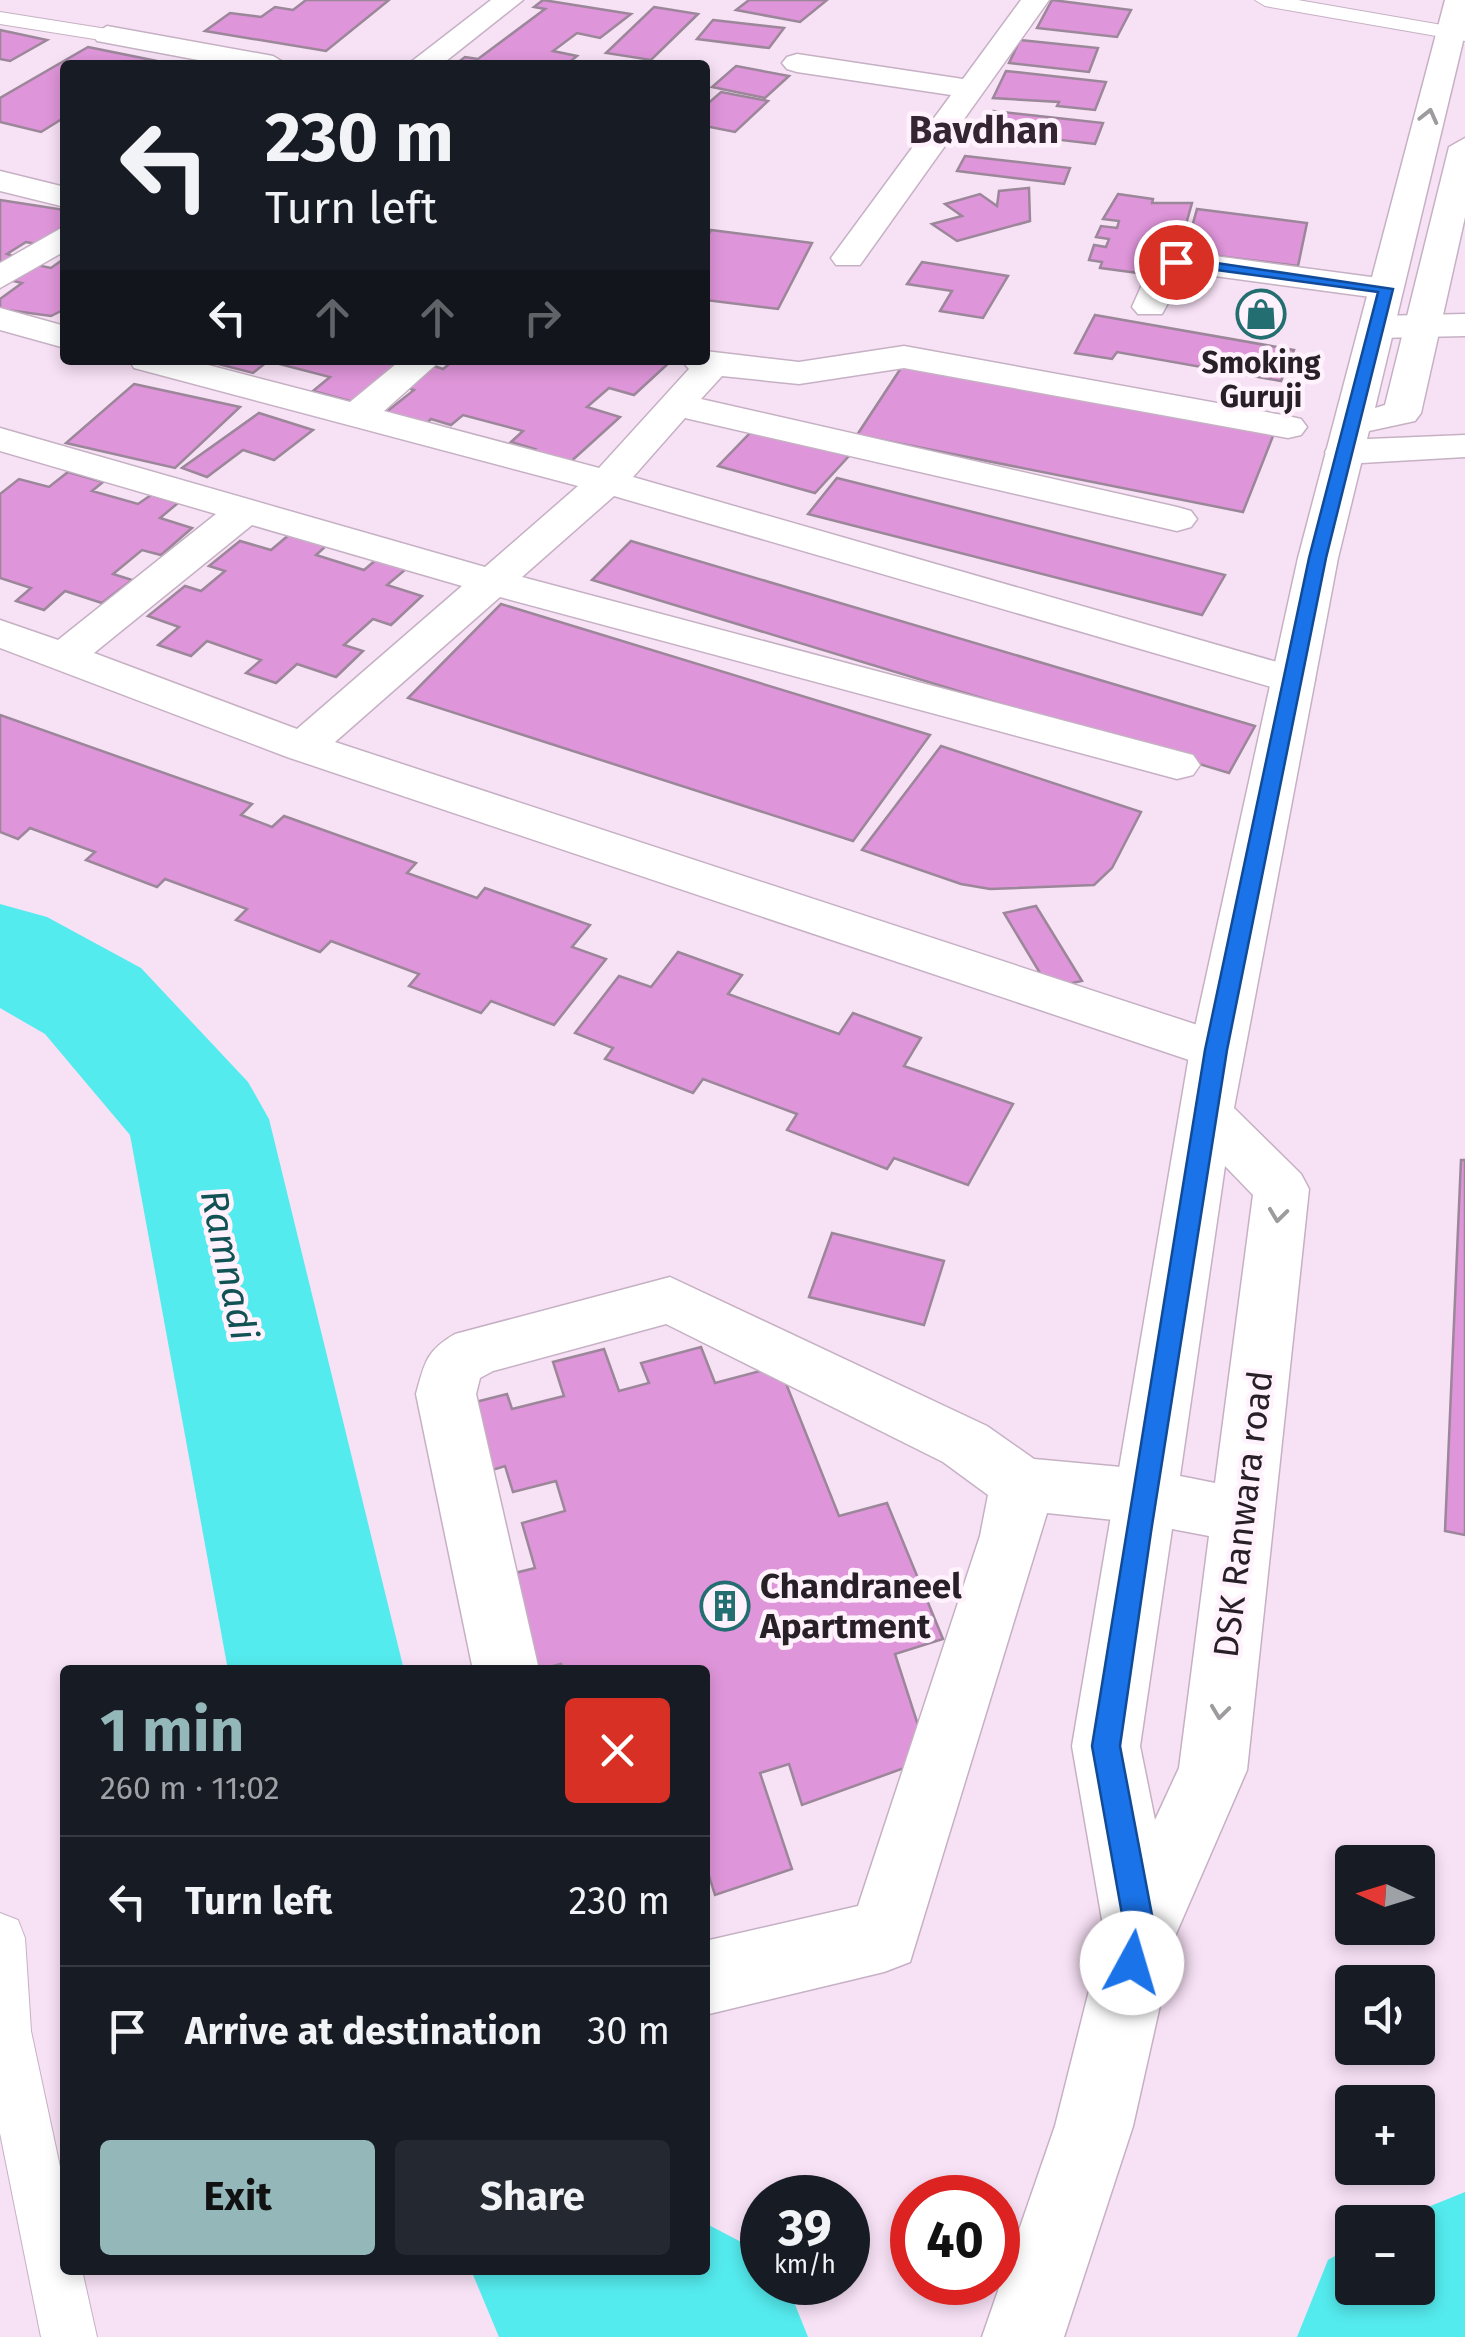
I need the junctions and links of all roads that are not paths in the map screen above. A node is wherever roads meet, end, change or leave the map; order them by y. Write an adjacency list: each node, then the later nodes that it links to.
1 (509, 0): 9 (street)
2 (1035, 0): 11 (street)
3 (1265, 0): 6 (lane)
4 (1459, 0): 6 (street, DSK Ranwara road)
5 (0, 18): 7 (lane)
6 (1457, 34): 19 (street, DSK Ranwara road, one-way to 6)
7 (107, 35): 8 (street)
8 (245, 60)
9 (429, 60)
10 (798, 63): 11 (street)
11 (970, 89): 16 (street)
12 (1465, 147): 17 (street)
13 (0, 181): 14 (street)
14 (60, 197)
15 (60, 239): 18 (street)
16 (848, 258)
17 (1436, 270): 19 (street); 23 (street)
18 (0, 278)
19 (1389, 278): 20 (street); 24 (street, DSK Ranwara road)
20 (1150, 307)
21 (0, 319): 25 (street)
22 (1465, 325): 23 (street)
23 (1423, 326): 24 (street); 33 (street)
24 (1376, 327): 33 (street, DSK Ranwara road)
25 (60, 336)
26 (710, 362): 32 (street)
27 (166, 365): 31 (street)
28 (417, 365): 31 (street)
29 (704, 365): 30 (street)
30 (673, 404): 36 (street); 38 (street)
31 (354, 417): 36 (street)
32 (1288, 427)
33 (1348, 438): 34 (street); 42 (street, DSK Ranwara road)
34 (1465, 446)
35 (10, 452): 37 (street)
36 (607, 482): 39 (street); 42 (street)
37 (246, 511): 39 (street); 41 (street)
38 (1177, 519)
39 (492, 582): 43 (street); 44 (street)
40 (0, 633): 41 (street)
41 (64, 657): 43 (street)
42 (1293, 680): 45 (street, DSK Ranwara road)
43 (303, 747): 45 (street)
44 (1177, 765)
45 (1216, 1050): 46 (street, DSK Ranwara road)
46 (1206, 1113): 48 (street, DSK Ranwara road); 49 (street, DSK Ranwara road, one-way to 49)
47 (1021, 1484): 48 (street); 50 (street); 53 (street)
48 (1143, 1496): 49 (street); 51 (street, DSK Ranwara road)
49 (1243, 1516): 51 (street, DSK Ranwara road, one-way to 51)
50 (505, 1665)
51 (1140, 1931): 55 (street, DSK Ranwara road)
52 (0, 1938): 54 (lane)
53 (710, 1977)
54 (70, 2337)
55 (1023, 2337)

